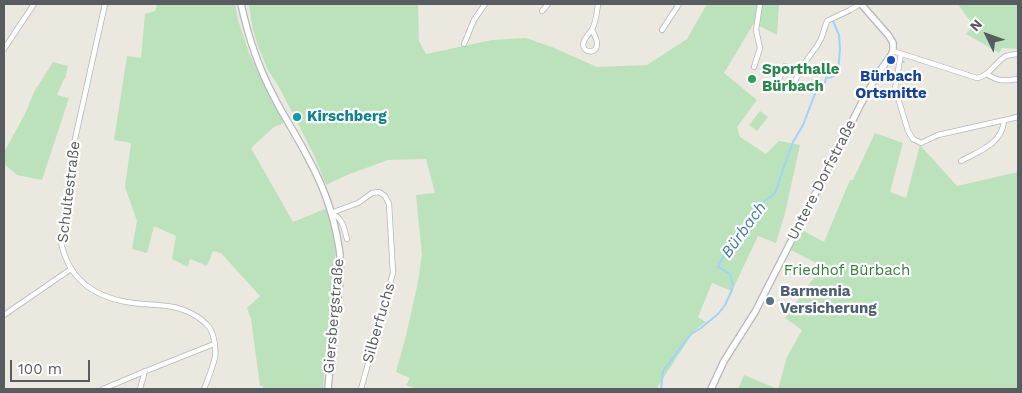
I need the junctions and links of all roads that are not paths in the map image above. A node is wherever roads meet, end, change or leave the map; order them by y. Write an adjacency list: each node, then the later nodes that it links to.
1 (34, 4): 14 (street)
2 (105, 4): 27 (street, Schultestraße)
3 (241, 4): 25 (street, Giersbergstraße)
4 (485, 4): 13 (street)
5 (548, 4): 10 (street)
6 (598, 4): 11 (street)
7 (679, 4): 12 (street)
8 (760, 4): 19 (street)
9 (860, 4): 15 (street); 18 (street)
10 (542, 11)
11 (592, 30)
12 (662, 30)
13 (464, 44)
14 (4, 49)
15 (893, 51): 16 (street); 36 (street, Untere Dorfstraße)
16 (901, 54): 20 (street); 23 (street)
17 (1018, 54): 20 (street)
18 (785, 66)
19 (754, 67)
20 (987, 74): 21 (street)
21 (1018, 79)
22 (1018, 117): 23 (street)
23 (1004, 121): 24 (street)
24 (961, 161)
25 (331, 213): 26 (street, Giersbergstraße); 34 (street, Giersbergstraße); 35 (street, Silberfuchs)
26 (347, 239)
27 (71, 269): 28 (street); 29 (street, Schultestraße)
28 (4, 315)
29 (214, 344): 30 (street); 33 (street)
30 (145, 371): 31 (street); 32 (street)
31 (103, 389)
32 (140, 389)
33 (204, 389)
34 (328, 389)
35 (361, 389)
36 (711, 389)

